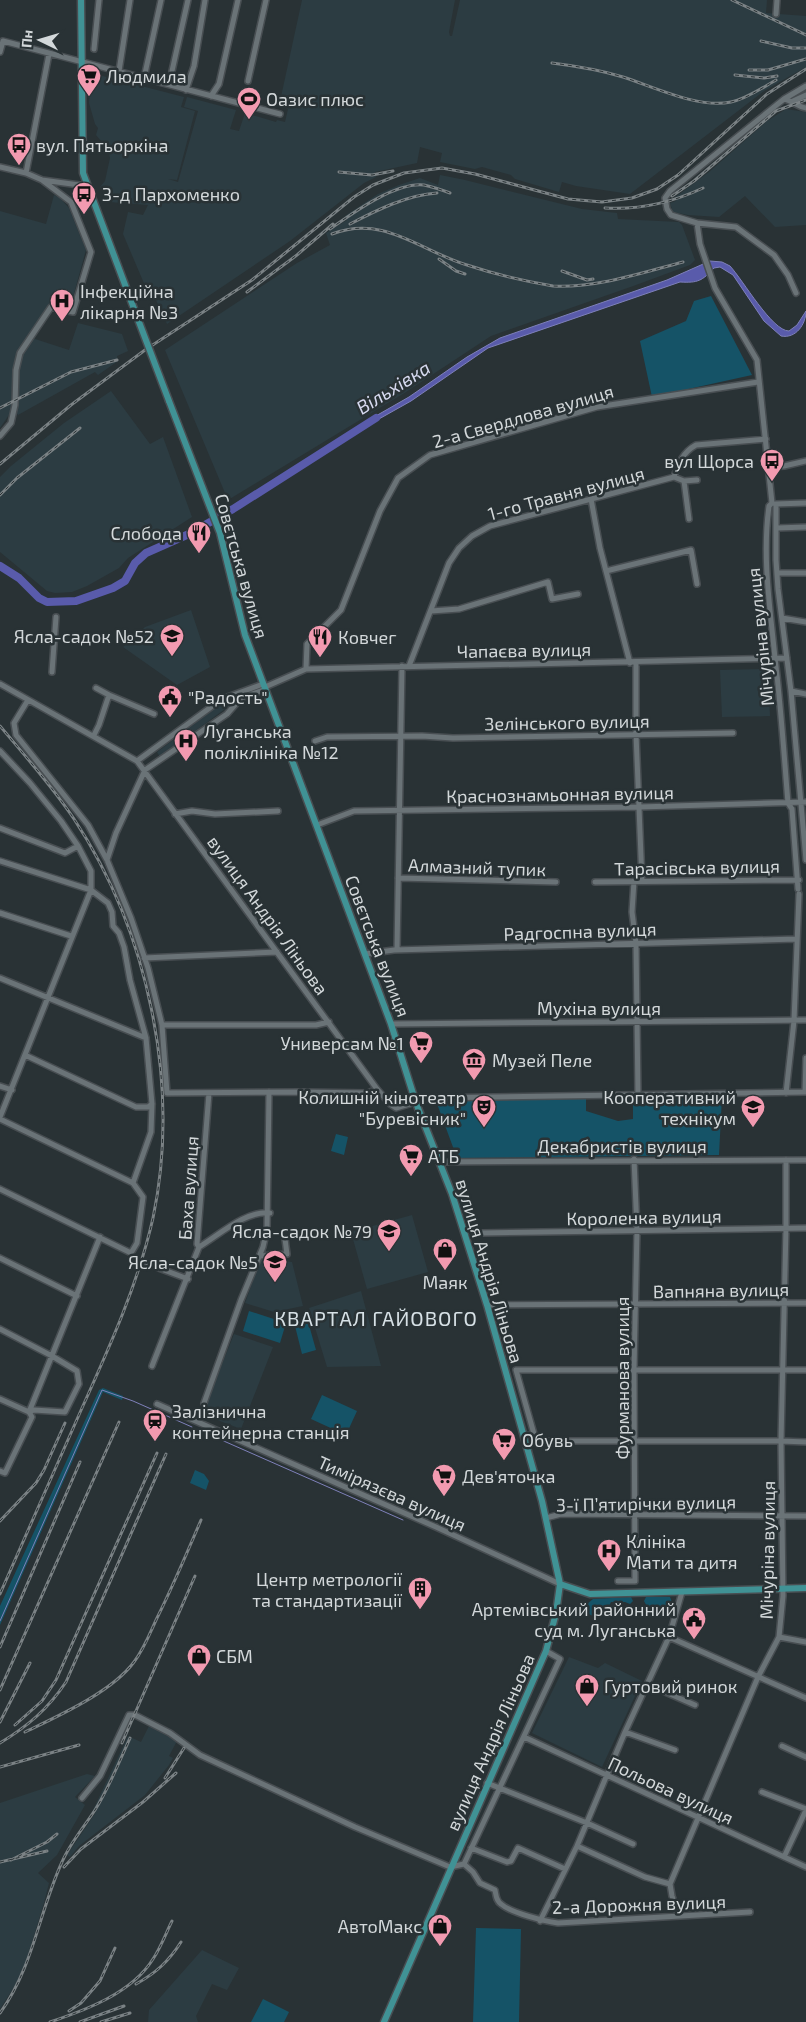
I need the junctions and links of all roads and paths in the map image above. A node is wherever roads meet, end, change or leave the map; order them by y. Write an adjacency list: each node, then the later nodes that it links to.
1 (81, 0): 14 (main road, Совєтська вулиця)
2 (99, 0): 11 (street)
3 (130, 0): 15 (street)
4 (161, 0): 17 (street)
5 (188, 0): 16 (street)
6 (206, 0): 20 (street)
7 (238, 0): 22 (street)
8 (266, 0): 18 (street)
9 (778, 0): 10 (street)
10 (776, 14)
11 (94, 49)
12 (0, 52): 13 (street)
13 (49, 54): 14 (street); 28 (street)
14 (81, 62): 15 (street); 30 (main road, Совєтська вулиця)
15 (119, 71): 17 (street)
16 (172, 71)
17 (144, 78): 20 (street)
18 (248, 81)
19 (806, 86): 23 (street)
20 (186, 90): 22 (street)
21 (806, 95): 24 (street)
22 (211, 96): 26 (street)
23 (784, 99): 24 (street); 31 (street)
24 (793, 101): 25 (street)
25 (806, 108)
26 (280, 114)
27 (0, 167): 28 (street)
28 (26, 173): 29 (street)
29 (42, 180): 30 (street); 34 (street)
30 (87, 186): 64 (main road, Совєтська вулиця, bridge)
31 (697, 223): 32 (street); 33 (street, Мічуріна вулиця)
32 (796, 293)
33 (758, 382): 35 (street, Мічуріна вулиця); 61 (street, 2-а Свердлова вулиця)
34 (0, 436)
35 (766, 439): 37 (street, Мічуріна вулиця); 38 (street)
36 (806, 461): 37 (street)
37 (769, 467): 43 (street, Мічуріна вулиця)
38 (674, 477): 40 (street); 41 (street, 1-го Травня вулиця)
39 (697, 480): 40 (street)
40 (684, 481): 44 (street)
41 (591, 499): 47 (street); 52 (street, 1-го Травня вулиця)
42 (806, 503): 43 (street)
43 (774, 504): 46 (street, Мічуріна вулиця); 57 (street, Мічуріна вулиця)
44 (689, 519)
45 (806, 527): 46 (street)
46 (776, 528): 48 (street, Мічуріна вулиця)
47 (606, 571): 50 (street); 58 (street)
48 (776, 573): 49 (street); 54 (street, Мічуріна вулиця)
49 (806, 573)
50 (698, 584)
51 (578, 594): 52 (street)
52 (432, 611): 60 (street, 1-го Травня вулиця)
53 (56, 617): 62 (street)
54 (782, 618): 55 (street); 56 (street, Мічуріна вулиця)
55 (806, 622)
56 (787, 658): 57 (street, Чапаєва вулиця); 66 (street, Мічуріна вулиця)
57 (776, 660): 58 (street, Чапаєва вулиця); 80 (street, Мічуріна вулиця)
58 (633, 662): 60 (street, Чапаєва вулиця); 72 (street)
59 (402, 666): 60 (street, Чапаєва вулиця); 61 (street, Чапаєва вулиця); 74 (street)
60 (409, 666)
61 (306, 669): 64 (street, Чапаєва вулиця)
62 (52, 672)
63 (0, 684): 69 (street, вулиця Андрія Ліньова)
64 (265, 687): 77 (street, Чапаєва вулиця); 78 (street, Чапаєва вулиця); 85 (main road, Совєтська вулиця)
65 (96, 688): 68 (street)
66 (792, 692): 67 (street); 79 (street, Мічуріна вулиця)
67 (806, 694)
68 (109, 696): 70 (street); 73 (street)
69 (28, 700): 73 (street, вулиця Андрія Ліньова); 90 (street)
70 (154, 714)
71 (733, 733): 72 (street, Зелінського вулиця)
72 (636, 734): 74 (street, Зелінського вулиця); 81 (street)
73 (94, 735): 77 (street, вулиця Андрія Ліньова)
74 (401, 738): 75 (street, Зелінського вулиця); 82 (street)
75 (315, 741)
76 (0, 752): 87 (street)
77 (137, 760): 78 (street, вулиця Андрія Ліньова)
78 (145, 770): 84 (street, вулиця Андрія Ліньова); 90 (street)
79 (803, 802): 80 (street, Краснознамьонная вулиця); 89 (street, Мічуріна вулиця)
80 (788, 803): 81 (street, Краснознамьонная вулиця); 92 (street, Мічуріна вулиця)
81 (640, 807): 82 (street, Краснознамьонная вулиця); 94 (street)
82 (399, 810): 85 (street, Краснознамьонная вулиця); 91 (street)
83 (278, 811): 84 (street)
84 (175, 814): 103 (street, вулиця Андрія Ліньова)
85 (317, 825): 104 (main road, Совєтська вулиця)
86 (0, 828): 87 (street)
87 (78, 846): 97 (street)
88 (0, 860): 97 (street)
89 (806, 860)
90 (107, 861): 105 (street)
91 (398, 878): 95 (street, Алмазний тупик); 102 (street)
92 (799, 880): 94 (street, Тарасівська вулиця); 100 (street, Мічуріна вулиця)
93 (634, 881): 94 (street, Тарасівська вулиця); 96 (street, Тарасівська вулиця); 101 (street)
94 (642, 881)
95 (556, 882)
96 (595, 882)
97 (91, 890): 99 (street); 114 (street)
98 (0, 913): 99 (street)
99 (71, 936): 107 (street)
100 (796, 939): 101 (street, Радгоспна вулиця); 109 (street, Мічуріна вулиця)
101 (636, 943): 102 (street, Радгоспна вулиця); 111 (street)
102 (397, 950): 104 (street, Радгоспна вулиця)
103 (277, 952): 105 (street); 110 (street, вулиця Андрія Ліньова)
104 (365, 954): 112 (main road, Совєтська вулиця)
105 (144, 958): 113 (street)
106 (0, 978): 107 (street)
107 (48, 997): 114 (street); 115 (street)
108 (806, 1020): 109 (street, Мухіна вулиця)
109 (794, 1021): 111 (street, Мухіна вулиця); 123 (street, Мічуріна вулиця)
110 (329, 1022): 113 (street); 118 (street, вулиця Андрія Ліньова)
111 (637, 1022): 112 (street, Мухіна вулиця); 124 (street)
112 (391, 1024): 125 (main road, Совєтська вулиця)
113 (162, 1025): 122 (street)
114 (146, 1038): 126 (street)
115 (25, 1055): 119 (street); 126 (street)
116 (806, 1058): 121 (street)
117 (0, 1086): 119 (street)
118 (377, 1089): 120 (street); 125 (street, вулиця Андрія Ліньова)
119 (12, 1090): 127 (street)
120 (269, 1092): 122 (street); 134 (street)
121 (806, 1092): 123 (street)
122 (209, 1093): 141 (street, Баха вулиця)
123 (786, 1093): 124 (street)
124 (638, 1095): 125 (street)
125 (416, 1103): 131 (main road, вулиця Андрія Ліньова)
126 (152, 1104): 132 (street)
127 (0, 1118): 132 (street)
128 (634, 1160): 129 (street, Декабристів вулиця); 131 (street, Декабристів вулиця); 137 (street, Фурманова вулиця)
129 (786, 1160): 130 (street, Декабристів вулиця); 135 (street, Мічуріна вулиця)
130 (806, 1160)
131 (439, 1162): 149 (main road, вулиця Андрія Ліньова)
132 (133, 1183): 139 (street)
133 (0, 1189): 139 (street)
134 (269, 1212): 141 (street); 142 (street)
135 (786, 1228): 136 (street, Короленка вулиця); 137 (street, Короленка вулиця); 147 (street, Мічуріна вулиця)
136 (806, 1228)
137 (637, 1230): 138 (street, Короленка вулиця); 150 (street, Фурманова вулиця)
138 (482, 1233)
139 (100, 1237): 146 (street)
140 (285, 1240): 142 (street)
141 (199, 1247): 145 (street, Баха вулиця)
142 (260, 1256): 158 (street)
143 (0, 1258): 146 (street)
144 (148, 1264): 145 (street)
145 (188, 1279): 153 (street, Баха вулиця)
146 (77, 1296): 152 (street)
147 (784, 1303): 148 (street, Вапняна вулиця); 150 (street, Вапняна вулиця); 155 (street, Мічуріна вулиця)
148 (806, 1303)
149 (487, 1305): 150 (street, Вапняна вулиця); 162 (main road, вулиця Андрія Ліньова)
150 (636, 1305): 154 (street, Фурманова вулиця)
151 (0, 1329): 152 (street)
152 (52, 1356): 160 (street); 160 (street)
153 (152, 1366)
154 (634, 1370): 155 (street); 161 (street); 164 (street, Фурманова вулиця)
155 (783, 1370): 156 (street); 163 (street, Мічуріна вулиця)
156 (806, 1370)
157 (0, 1399): 160 (street)
158 (204, 1403)
159 (157, 1404): 172 (street, Тимірязєва вулиця)
160 (29, 1412): 166 (street)
161 (534, 1434): 162 (street); 164 (street)
162 (524, 1436): 170 (main road, вулиця Андрія Ліньова)
163 (782, 1440): 164 (street); 165 (street); 168 (street, Мічуріна вулиця)
164 (635, 1442): 167 (street, Фурманова вулиця)
165 (806, 1442)
166 (2, 1472)
167 (635, 1515): 168 (street, 3-ї П’ятирічки вулиця); 170 (street, 3-ї П’ятирічки вулиця); 171 (street, Фурманова вулиця)
168 (782, 1516): 169 (street, 3-ї П’ятирічки вулиця); 174 (street, Мічуріна вулиця)
169 (806, 1516)
170 (546, 1518): 172 (main road, вулиця Андрія Ліньова)
171 (618, 1581)
172 (560, 1584): 175 (main road); 179 (main road, вулиця Андрія Ліньова)
173 (806, 1588): 174 (main road)
174 (783, 1589): 175 (main road); 177 (street, Мічуріна вулиця)
175 (682, 1592): 176 (street)
176 (669, 1637): 180 (street); 181 (street)
177 (779, 1637): 178 (street); 180 (street, Мічуріна вулиця)
178 (806, 1642)
179 (546, 1652): 185 (street); 190 (main road, вулиця Андрія Ліньова)
180 (758, 1677): 182 (street); 195 (street, Мічуріна вулиця)
181 (647, 1684): 183 (street); 184 (street)
182 (806, 1698)
183 (695, 1705)
184 (625, 1732): 187 (street); 189 (street)
185 (524, 1737): 189 (street, Польова вулиця); 191 (street)
186 (782, 1746): 188 (street)
187 (675, 1750)
188 (806, 1757)
189 (608, 1777): 195 (street, Польова вулиця); 196 (street)
190 (487, 1783): 191 (street); 202 (main road, вулиця Андрія Ліньова)
191 (500, 1789): 196 (street); 199 (street)
192 (762, 1792): 194 (street)
193 (82, 1798): 202 (street)
194 (806, 1810): 200 (street)
195 (699, 1819): 200 (street, Польова вулиця); 205 (street, Мічуріна вулиця)
196 (587, 1823): 197 (street); 198 (street)
197 (633, 1844)
198 (577, 1846): 204 (street); 205 (street)
199 (471, 1848): 201 (street); 204 (street)
200 (784, 1857): 203 (street, Польова вулиця)
201 (464, 1864): 202 (street); 208 (street, 2-а Дорожня вулиця)
202 (450, 1867): 209 (main road, вулиця Андрія Ліньова)
203 (806, 1867)
204 (566, 1869): 208 (street)
205 (670, 1884): 207 (street)
206 (750, 1912): 207 (street, 2-а Дорожня вулиця)
207 (679, 1916): 208 (street, 2-а Дорожня вулиця)
208 (540, 1921)
209 (384, 2022)

